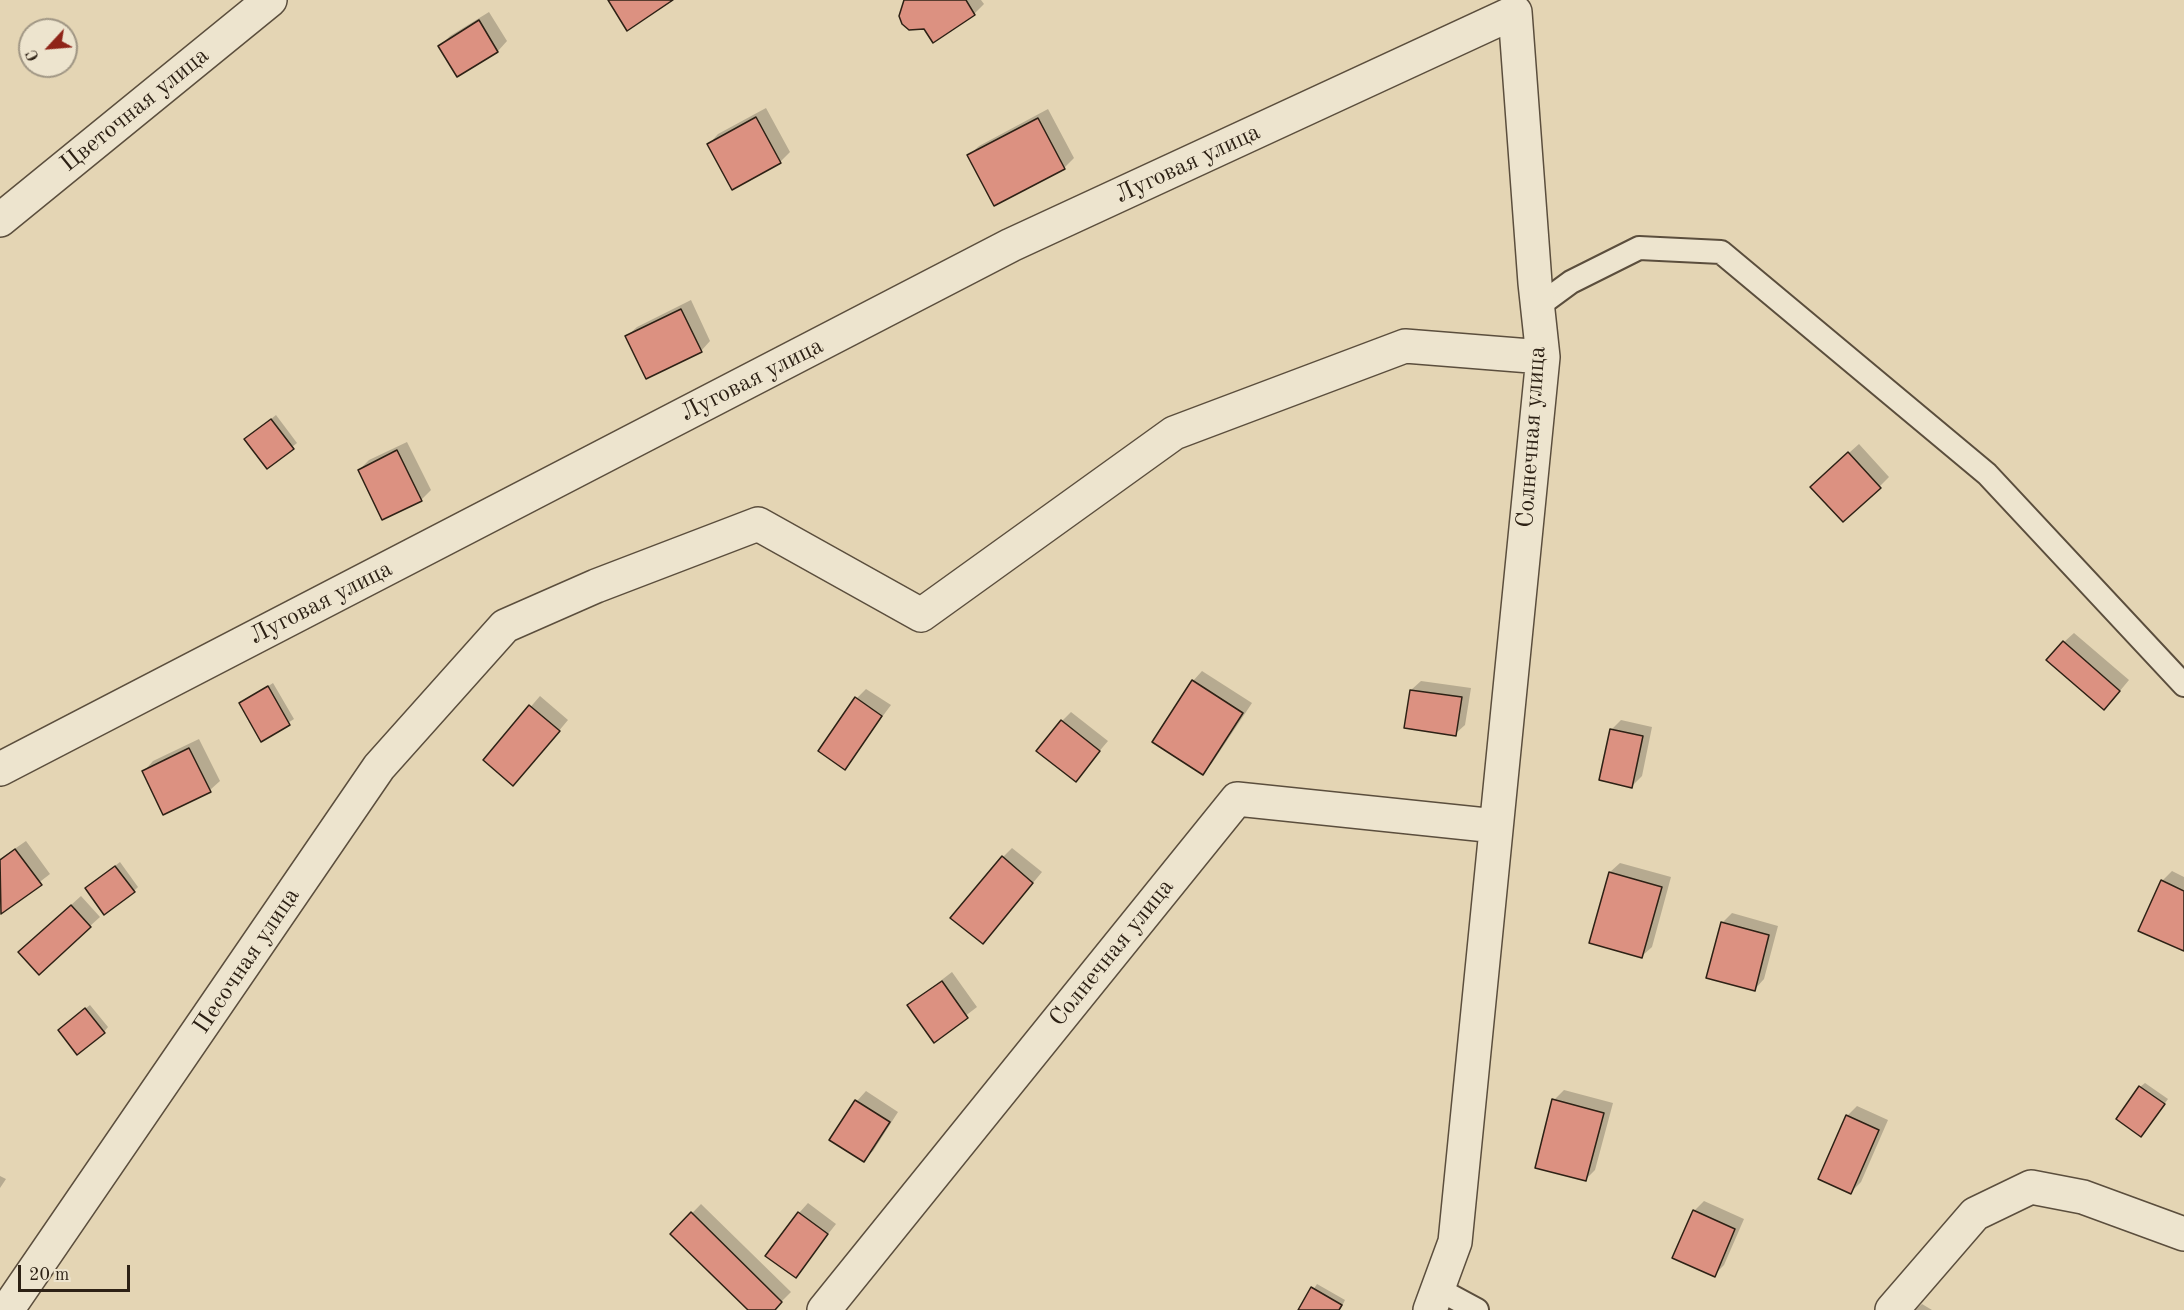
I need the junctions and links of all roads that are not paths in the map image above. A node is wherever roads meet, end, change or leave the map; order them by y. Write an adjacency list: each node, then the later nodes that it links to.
1 (270, 0): 3 (street, Цветочная улица)
2 (1511, 4): 4 (street, Солнечная улица); 7 (street, Луговая улица)
3 (0, 220)
4 (1537, 307): 5 (street, Солнечная улица); 6 (lane)
5 (1543, 357): 8 (street, Солнечная улица); 11 (street, Песочная улица)
6 (2184, 685)
7 (0, 769)
8 (1496, 826): 10 (street, Солнечная улица); 12 (street, Солнечная улица)
9 (2184, 1234): 14 (street)
10 (1434, 1299): 13 (lane)
11 (7, 1310)
12 (824, 1310)
13 (1477, 1310)
14 (1892, 1310)

